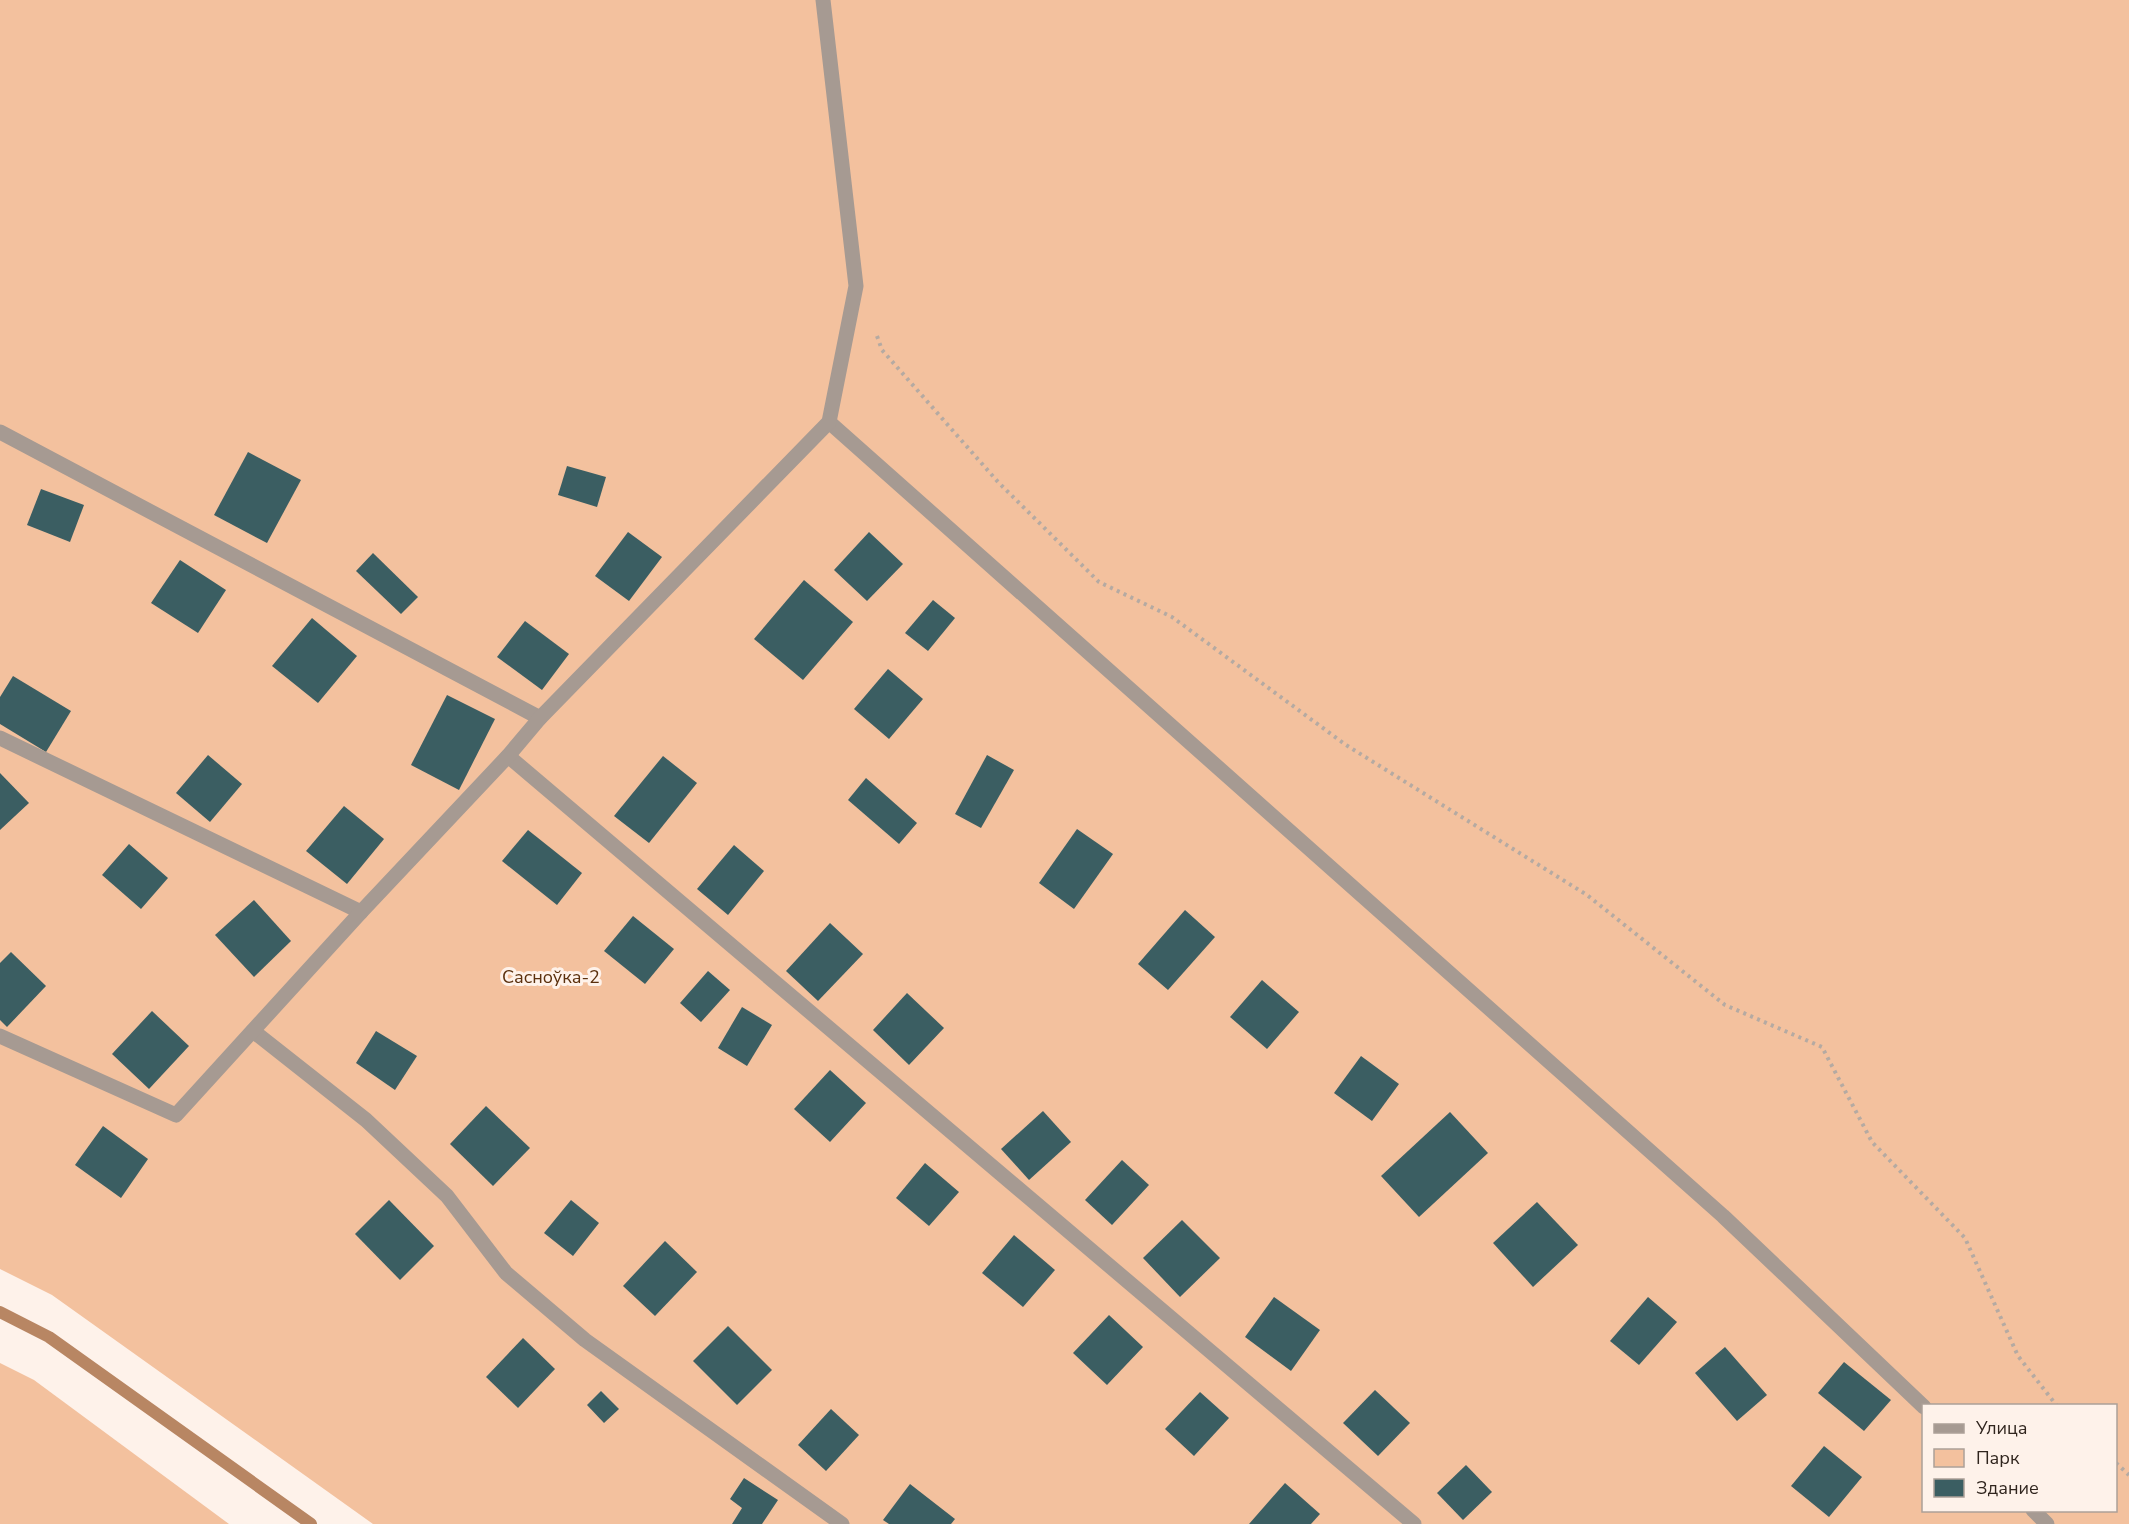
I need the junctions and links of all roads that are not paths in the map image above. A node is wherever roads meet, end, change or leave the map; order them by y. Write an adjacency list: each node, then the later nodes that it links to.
1 (823, 0): 2 (street)
2 (829, 422): 4 (street); 10 (street)
3 (0, 432): 4 (street)
4 (540, 718): 6 (street)
5 (0, 738): 7 (street)
6 (508, 756): 7 (street); 13 (street)
7 (361, 912): 8 (street)
8 (253, 1031): 9 (street); 12 (street)
9 (0, 1036)
10 (1922, 1406)
11 (2035, 1512): 14 (street)
12 (842, 1524)
13 (1414, 1524)
14 (2047, 1524)

